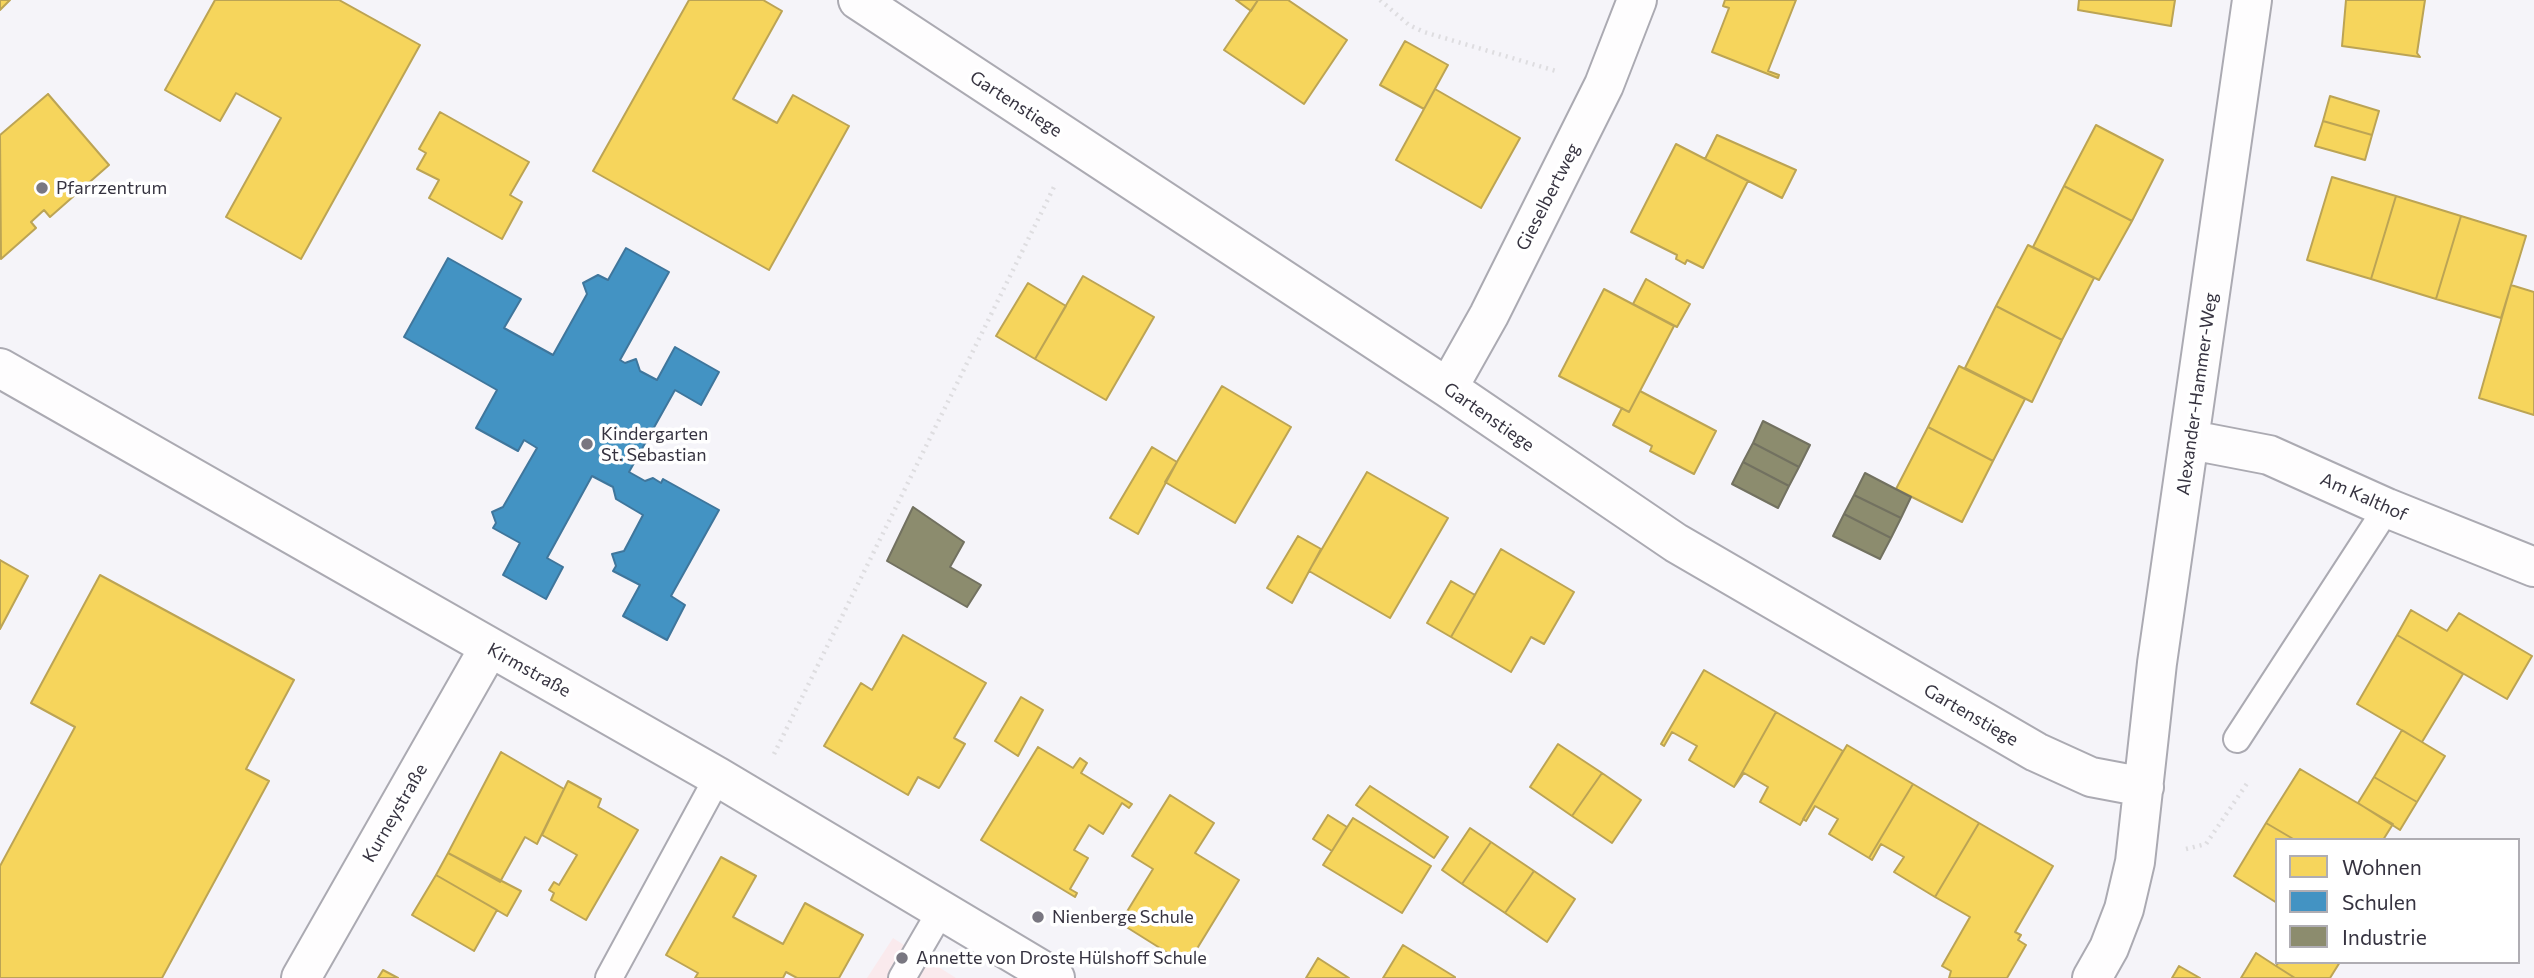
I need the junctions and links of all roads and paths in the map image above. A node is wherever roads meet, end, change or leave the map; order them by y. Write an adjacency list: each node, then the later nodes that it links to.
1 (858, 0): 6 (street, Gartenstiege)
2 (1380, 0): 5 (path)
3 (1637, 0): 5 (street, Gieselbertweg)
4 (2252, 0): 9 (street, Alexander-Hammer-Weg)
5 (1604, 85): 8 (street, Gieselbertweg)
6 (1076, 143): 8 (street, Gartenstiege); 16 (path)
7 (0, 368): 12 (street, Kirmstraße)
8 (1448, 388): 15 (street, Gartenstiege)
9 (2191, 440): 10 (street, Am Kalthof); 15 (street, Alexander-Hammer-Weg)
10 (2387, 508): 11 (street, Am Kalthof); 13 (lane)
11 (2534, 567)
12 (489, 648): 14 (street, Kirmstraße); 19 (street, Kurneystraße)
13 (2237, 739): 17 (path)
14 (718, 778): 16 (street, Kirmstraße); 20 (lane)
15 (2144, 788): 17 (street, Alexander-Hammer-Weg)
16 (752, 797): 18 (street, Kirmstraße)
17 (2135, 862): 23 (street, Alexander-Hammer-Weg)
18 (942, 909): 21 (lane); 22 (street, Kirmstraße)
19 (301, 978)
20 (609, 978)
21 (902, 978)
22 (1055, 978)
23 (2092, 978)

